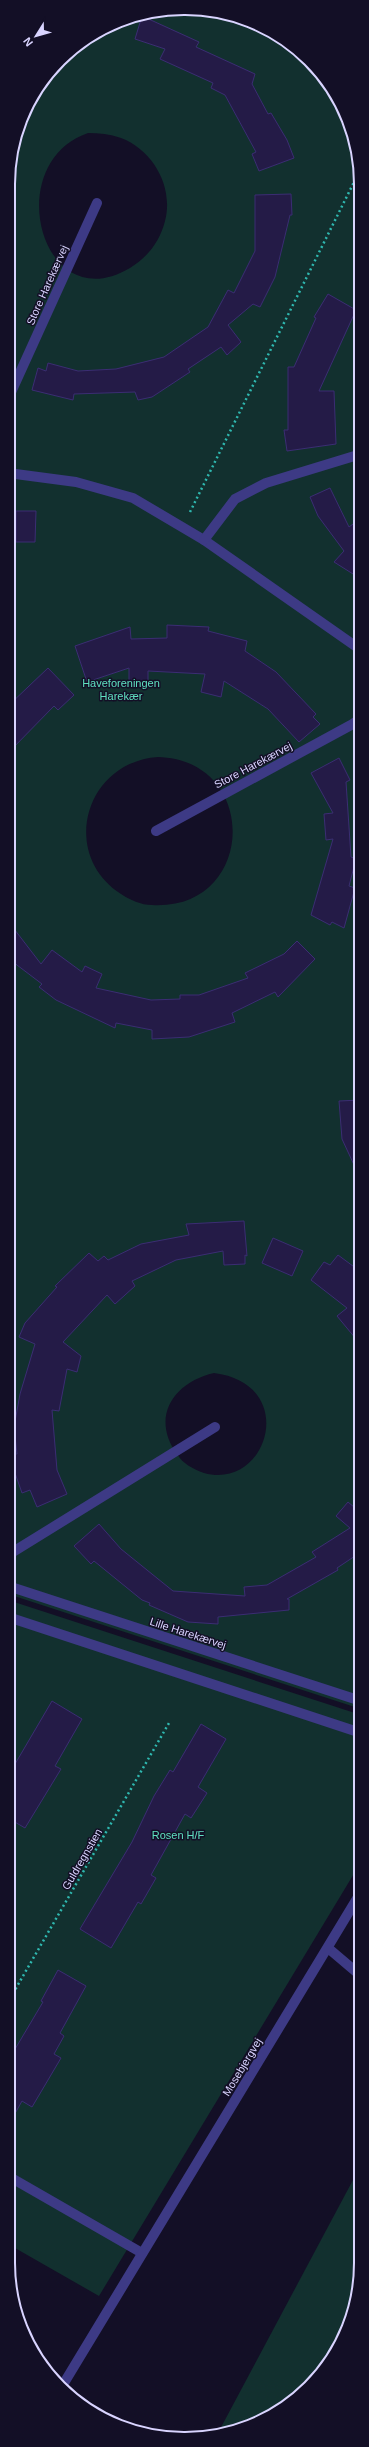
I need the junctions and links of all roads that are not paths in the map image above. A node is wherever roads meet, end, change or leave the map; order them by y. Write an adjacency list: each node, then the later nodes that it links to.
1 (97, 203): 2 (street, Store Harekærvej)
2 (15, 384)
3 (354, 456): 5 (street)
4 (15, 474): 5 (street)
5 (204, 540): 6 (street)
6 (354, 645)
7 (354, 723): 8 (street, Store Harekærvej)
8 (156, 831)
9 (214, 1427): 10 (street)
10 (15, 1551)
11 (15, 1588): 13 (street, Lille Harekærvej)
12 (15, 1620): 14 (street)
13 (354, 1699)
14 (354, 1731)
15 (354, 1904): 16 (street, Mosebjergvej)
16 (328, 1948): 17 (street); 19 (street, Mosebjergvej)
17 (354, 1970)
18 (15, 2180): 19 (street)
19 (142, 2253): 20 (street, Mosebjergvej)
20 (65, 2382)

